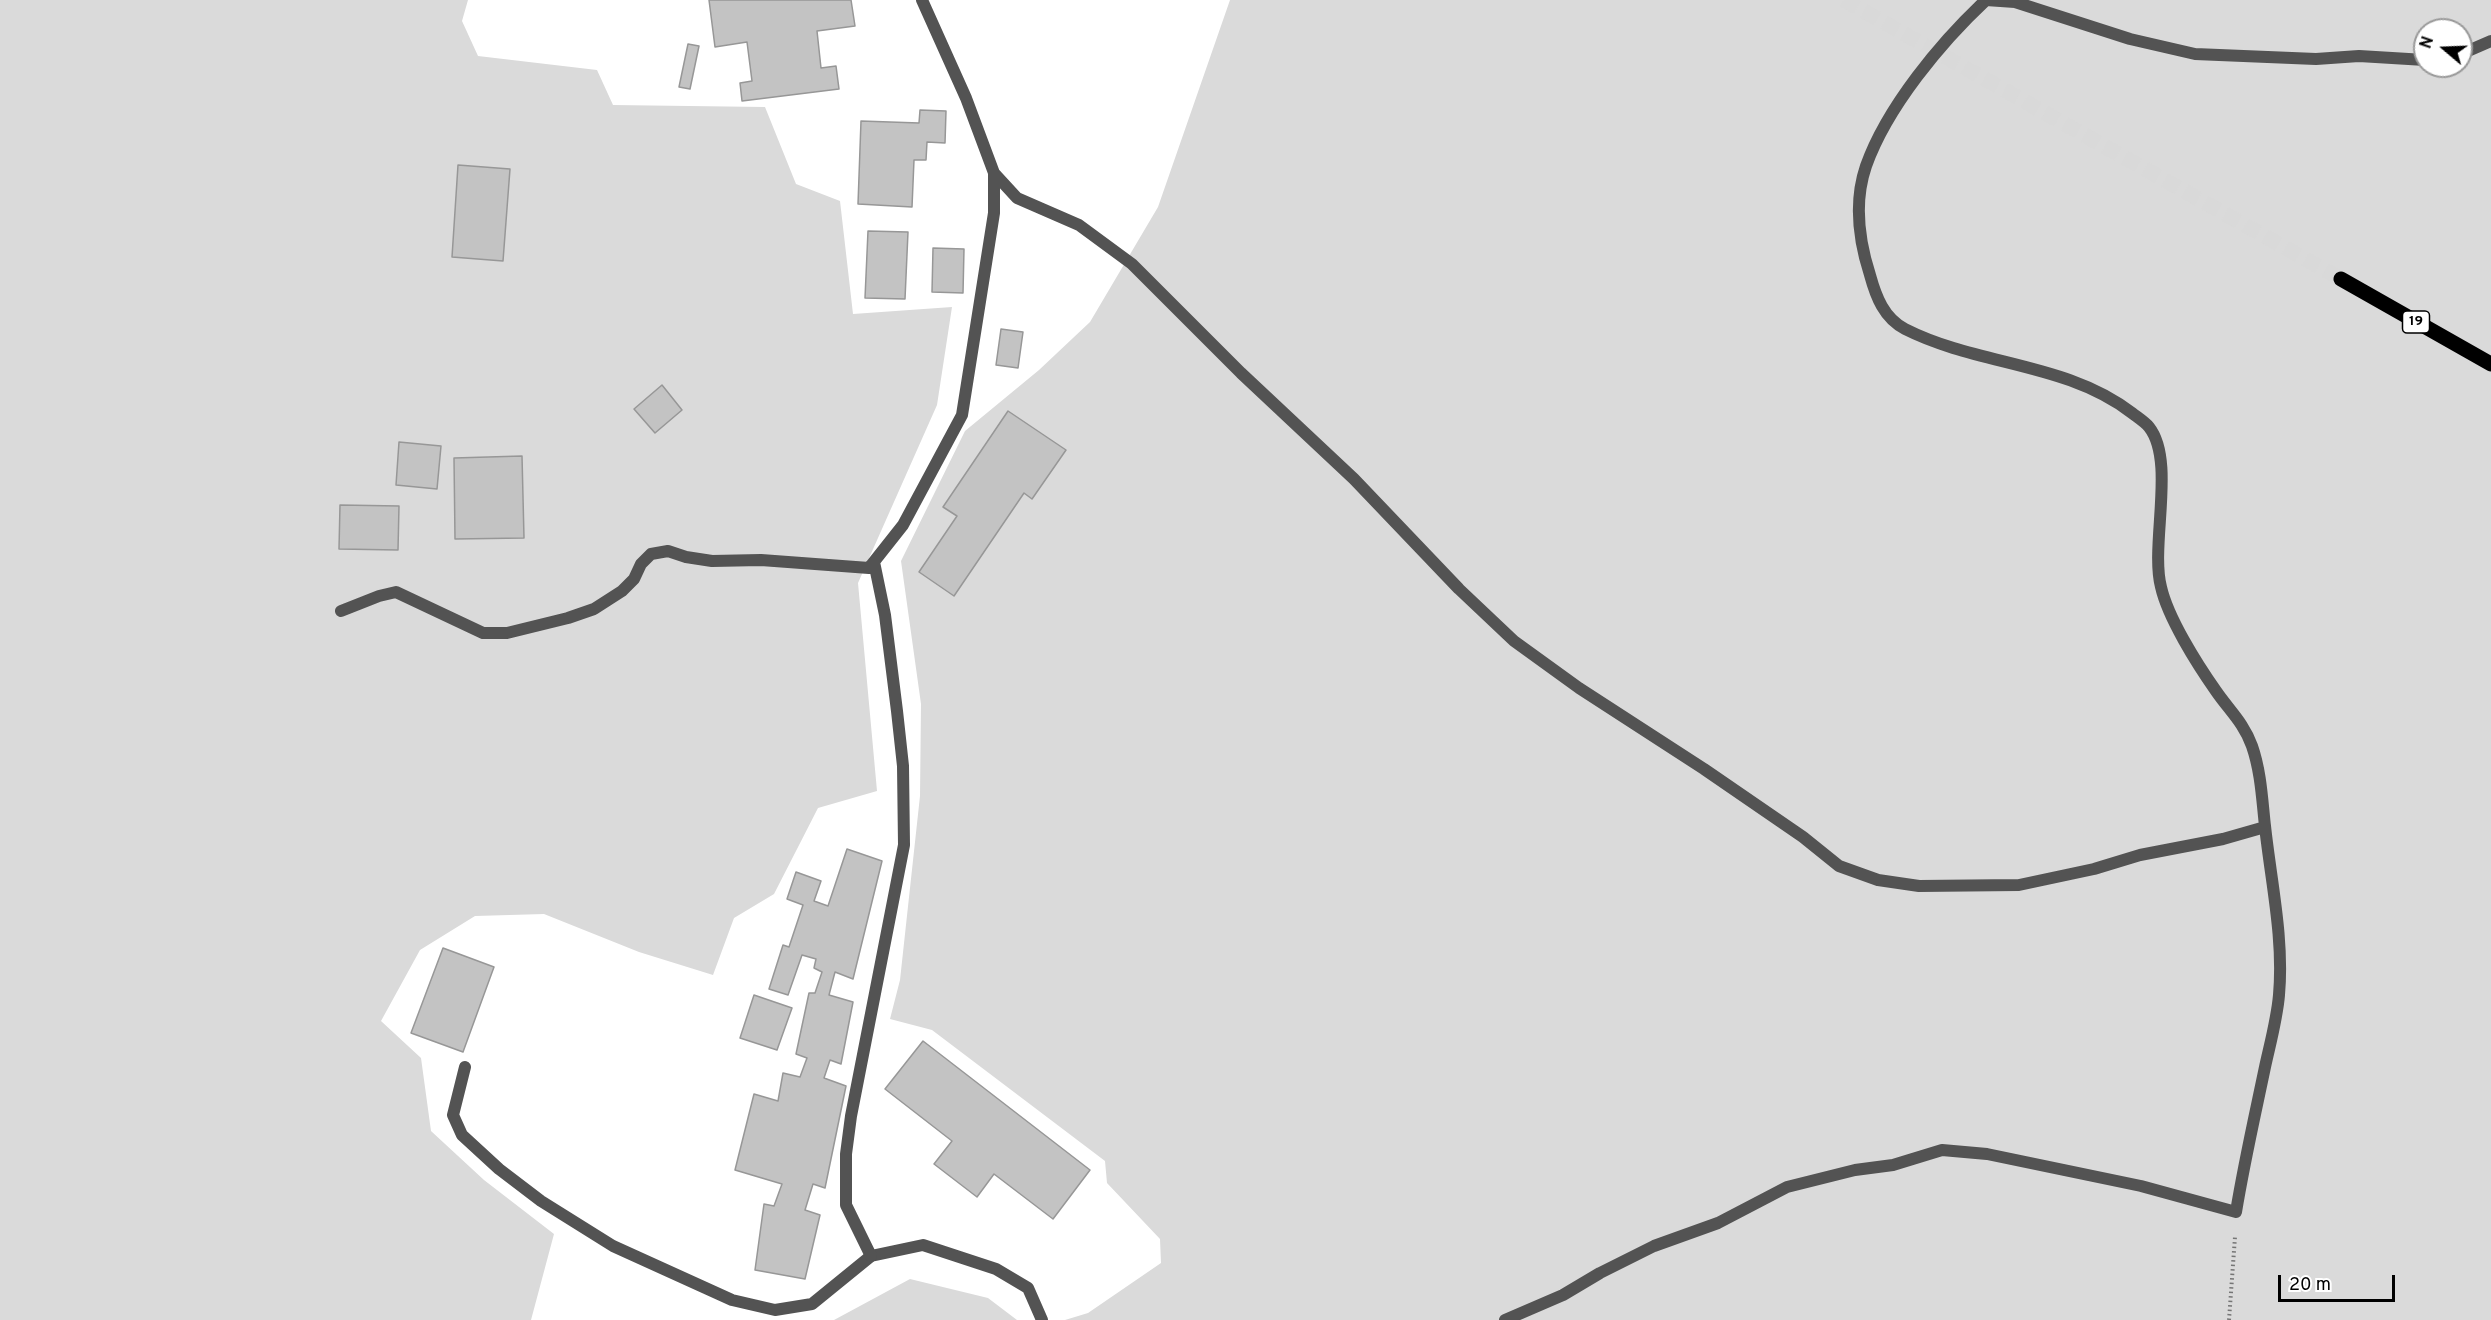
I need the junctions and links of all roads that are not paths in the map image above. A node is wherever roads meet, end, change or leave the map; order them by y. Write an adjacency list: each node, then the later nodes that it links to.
1 (922, 0): 5 (street)
2 (2491, 41): 3 (street)
3 (2473, 49)
4 (2413, 59): 10 (street)
5 (994, 173): 8 (street); 10 (street)
6 (2341, 279): 7 (main road, 19)
7 (2491, 364)
8 (874, 562): 9 (street); 12 (street)
9 (341, 611)
10 (2265, 827): 14 (street)
11 (465, 1067): 12 (street)
12 (871, 1256): 13 (street)
13 (1042, 1320)
14 (1506, 1320)

